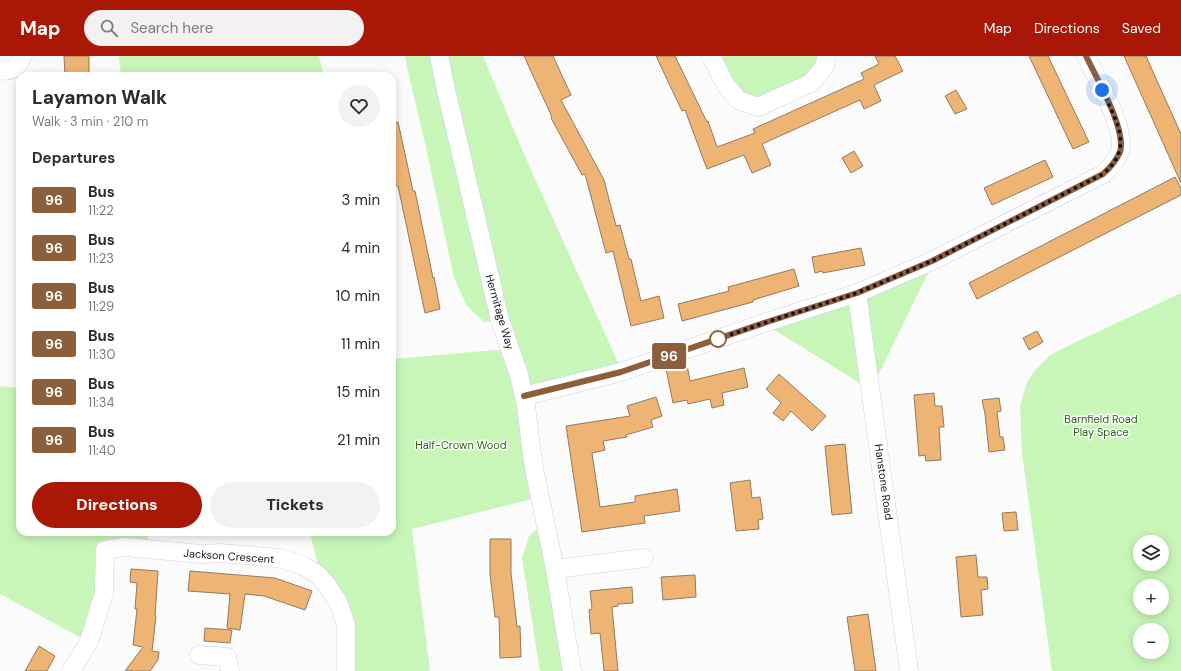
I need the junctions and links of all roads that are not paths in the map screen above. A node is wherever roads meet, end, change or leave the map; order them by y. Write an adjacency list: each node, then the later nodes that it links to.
1 (23, 56): 6 (street)
2 (439, 56): 8 (street, Hermitage Way)
3 (711, 56): 4 (street)
4 (826, 56)
5 (1086, 56): 7 (street)
6 (0, 70)
7 (857, 293): 8 (street); 16 (street, Hanstone Road)
8 (524, 396): 10 (street, Hermitage Way)
9 (644, 558): 10 (street)
10 (555, 569): 15 (street, Hermitage Way)
11 (199, 654): 13 (street)
12 (71, 671): 14 (street, Jackson Crescent)
13 (230, 671)
14 (346, 671)
15 (572, 671)
16 (910, 671)

